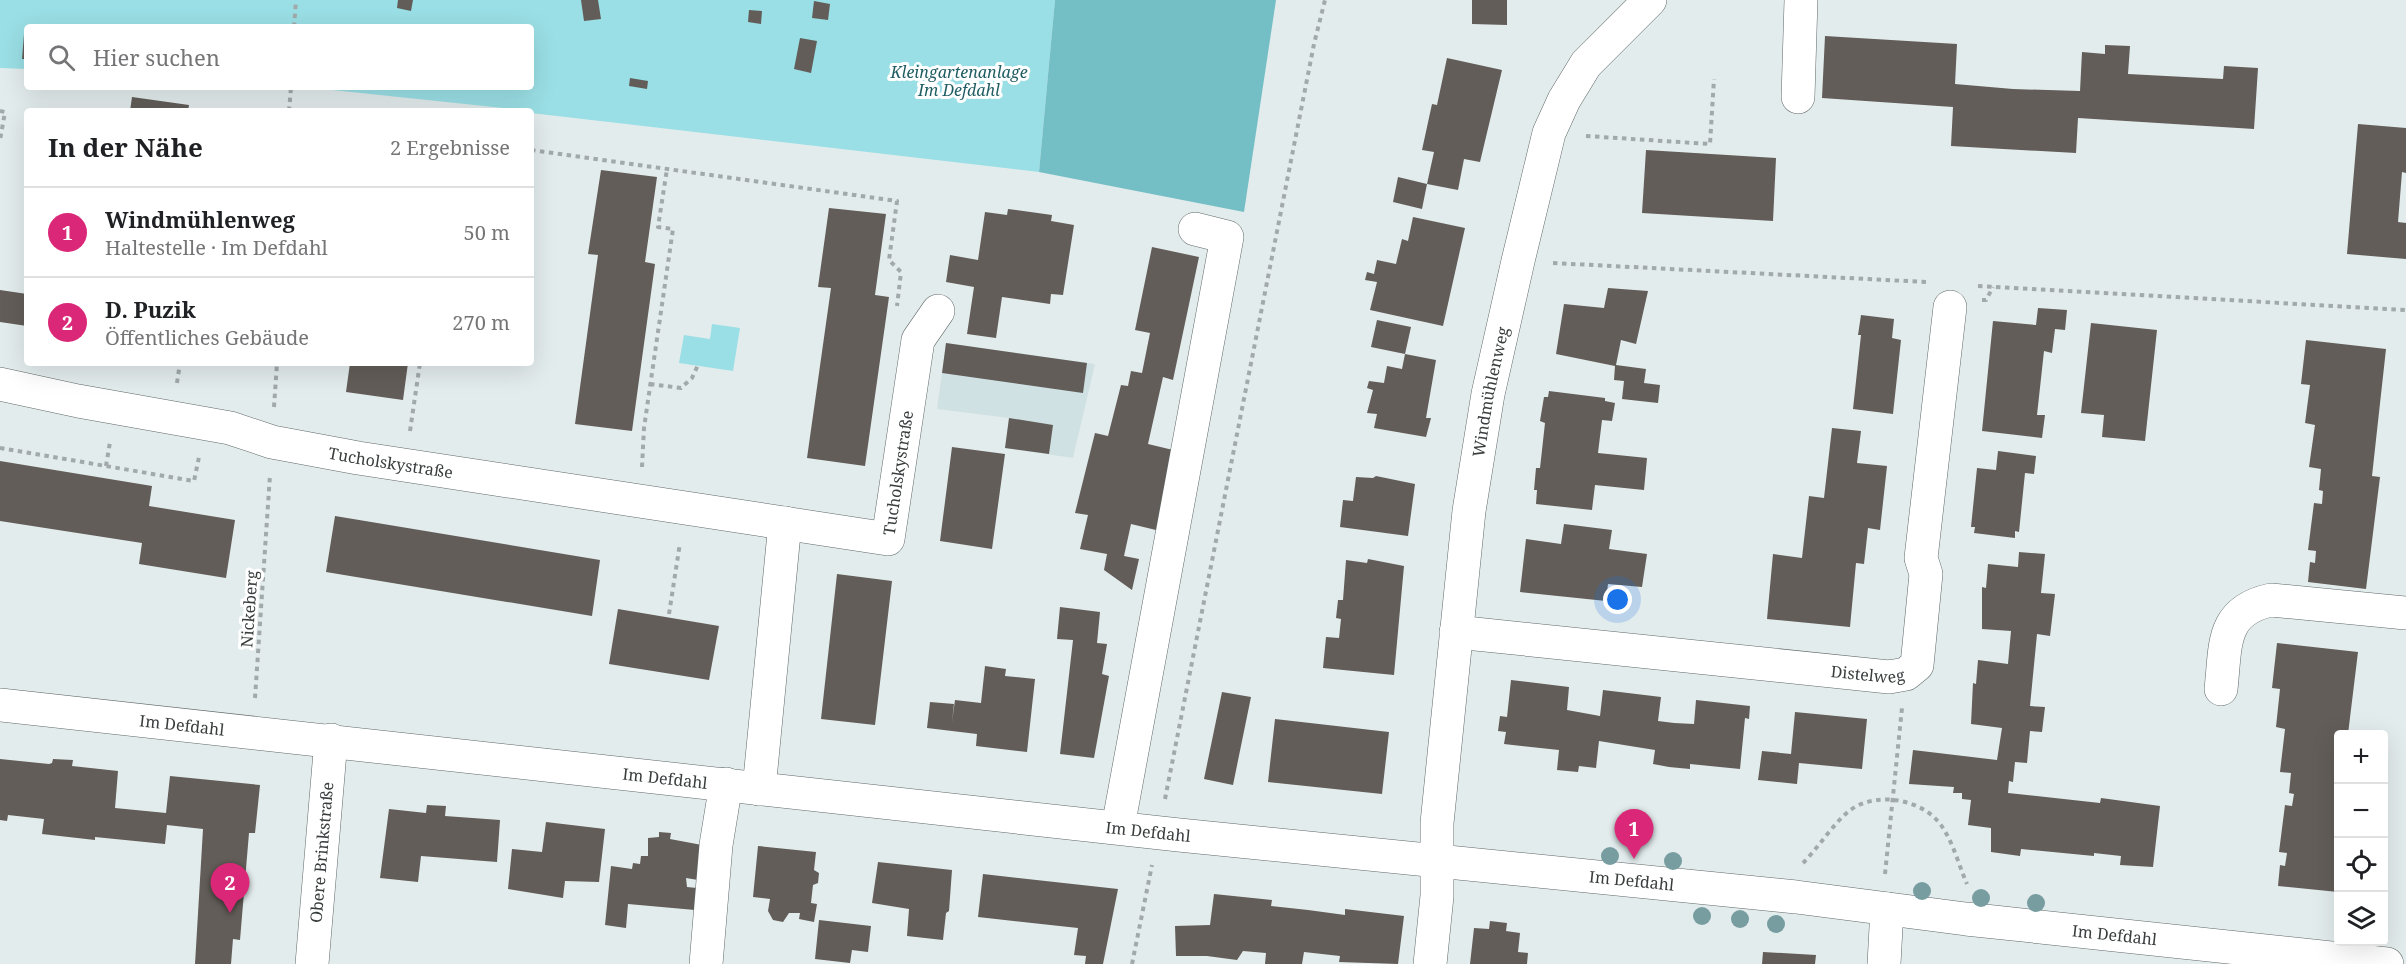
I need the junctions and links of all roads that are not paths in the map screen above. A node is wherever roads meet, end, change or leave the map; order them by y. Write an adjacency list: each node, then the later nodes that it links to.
1 (1650, 0): 10 (street, Windmühlenweg)
2 (1802, 0): 3 (street)
3 (1797, 97)
4 (1195, 229): 16 (street)
5 (1953, 292): 10 (street, Distelweg)
6 (938, 311): 8 (street, Tucholskystraße)
7 (0, 384): 8 (street, Tucholskystraße)
8 (785, 523): 15 (street)
9 (2406, 613): 11 (street)
10 (1456, 632): 17 (street, Windmühlenweg)
11 (2221, 689)
12 (0, 705): 13 (street, Im Defdahl)
13 (331, 740): 14 (street, Im Defdahl); 20 (street, Obere Brinkstraße)
14 (726, 784): 15 (street, Im Defdahl); 21 (street)
15 (759, 789): 16 (street, Im Defdahl)
16 (1118, 827): 17 (street, Im Defdahl)
17 (1437, 860): 18 (street, Im Defdahl); 22 (street, Windmühlenweg)
18 (1886, 893): 19 (street, Im Defdahl); 23 (street)
19 (2297, 958): 24 (street, Im Defdahl)
20 (312, 964)
21 (706, 964)
22 (1430, 964)
23 (1884, 964)
24 (2387, 964)

